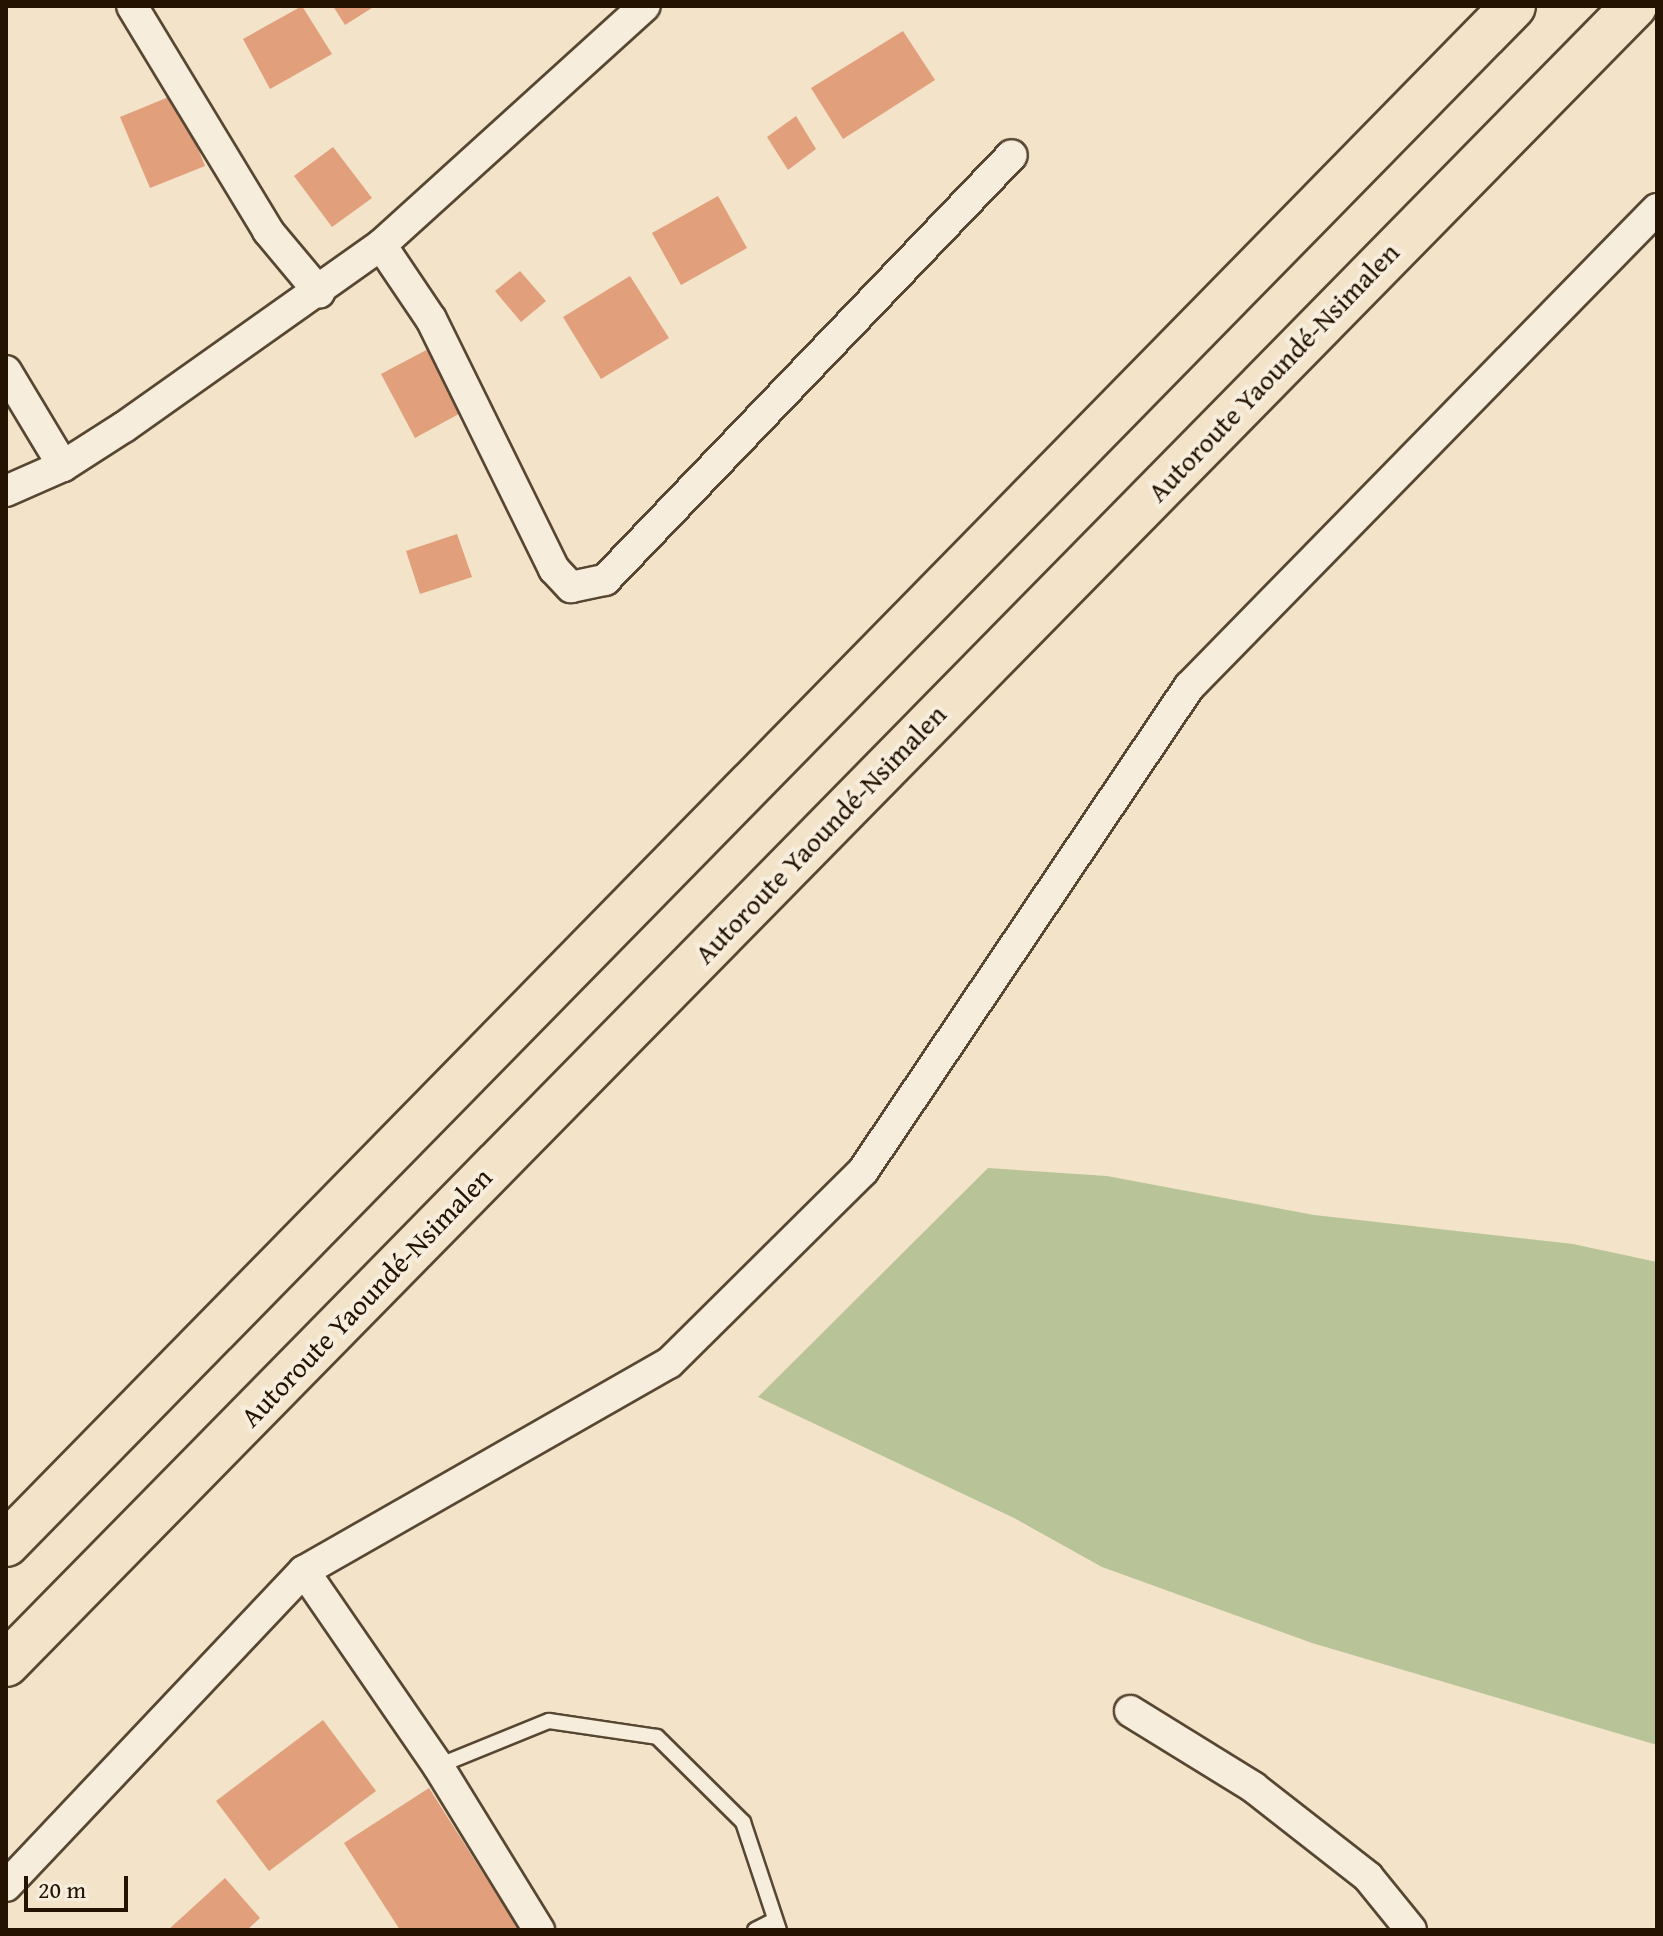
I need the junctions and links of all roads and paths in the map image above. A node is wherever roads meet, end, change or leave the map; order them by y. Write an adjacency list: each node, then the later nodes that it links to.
1 (132, 6): 8 (street)
2 (645, 6): 7 (street)
3 (1513, 6): 12 (highway)
4 (1634, 6): 14 (highway, Autoroute Yaoundé-Nsimalen)
5 (1012, 155): 7 (street)
6 (1657, 209): 13 (street)
7 (381, 245): 8 (street)
8 (319, 292): 10 (street)
9 (6, 371): 10 (street)
10 (63, 466): 11 (street)
11 (6, 491)
12 (6, 1544)
13 (304, 1571): 16 (street); 17 (street)
14 (6, 1664)
15 (1130, 1711): 21 (street)
16 (438, 1766): 18 (lane); 19 (street)
17 (6, 1886)
18 (776, 1926): 20 (lane)
19 (539, 1930)
20 (755, 1930)
21 (1411, 1930)

